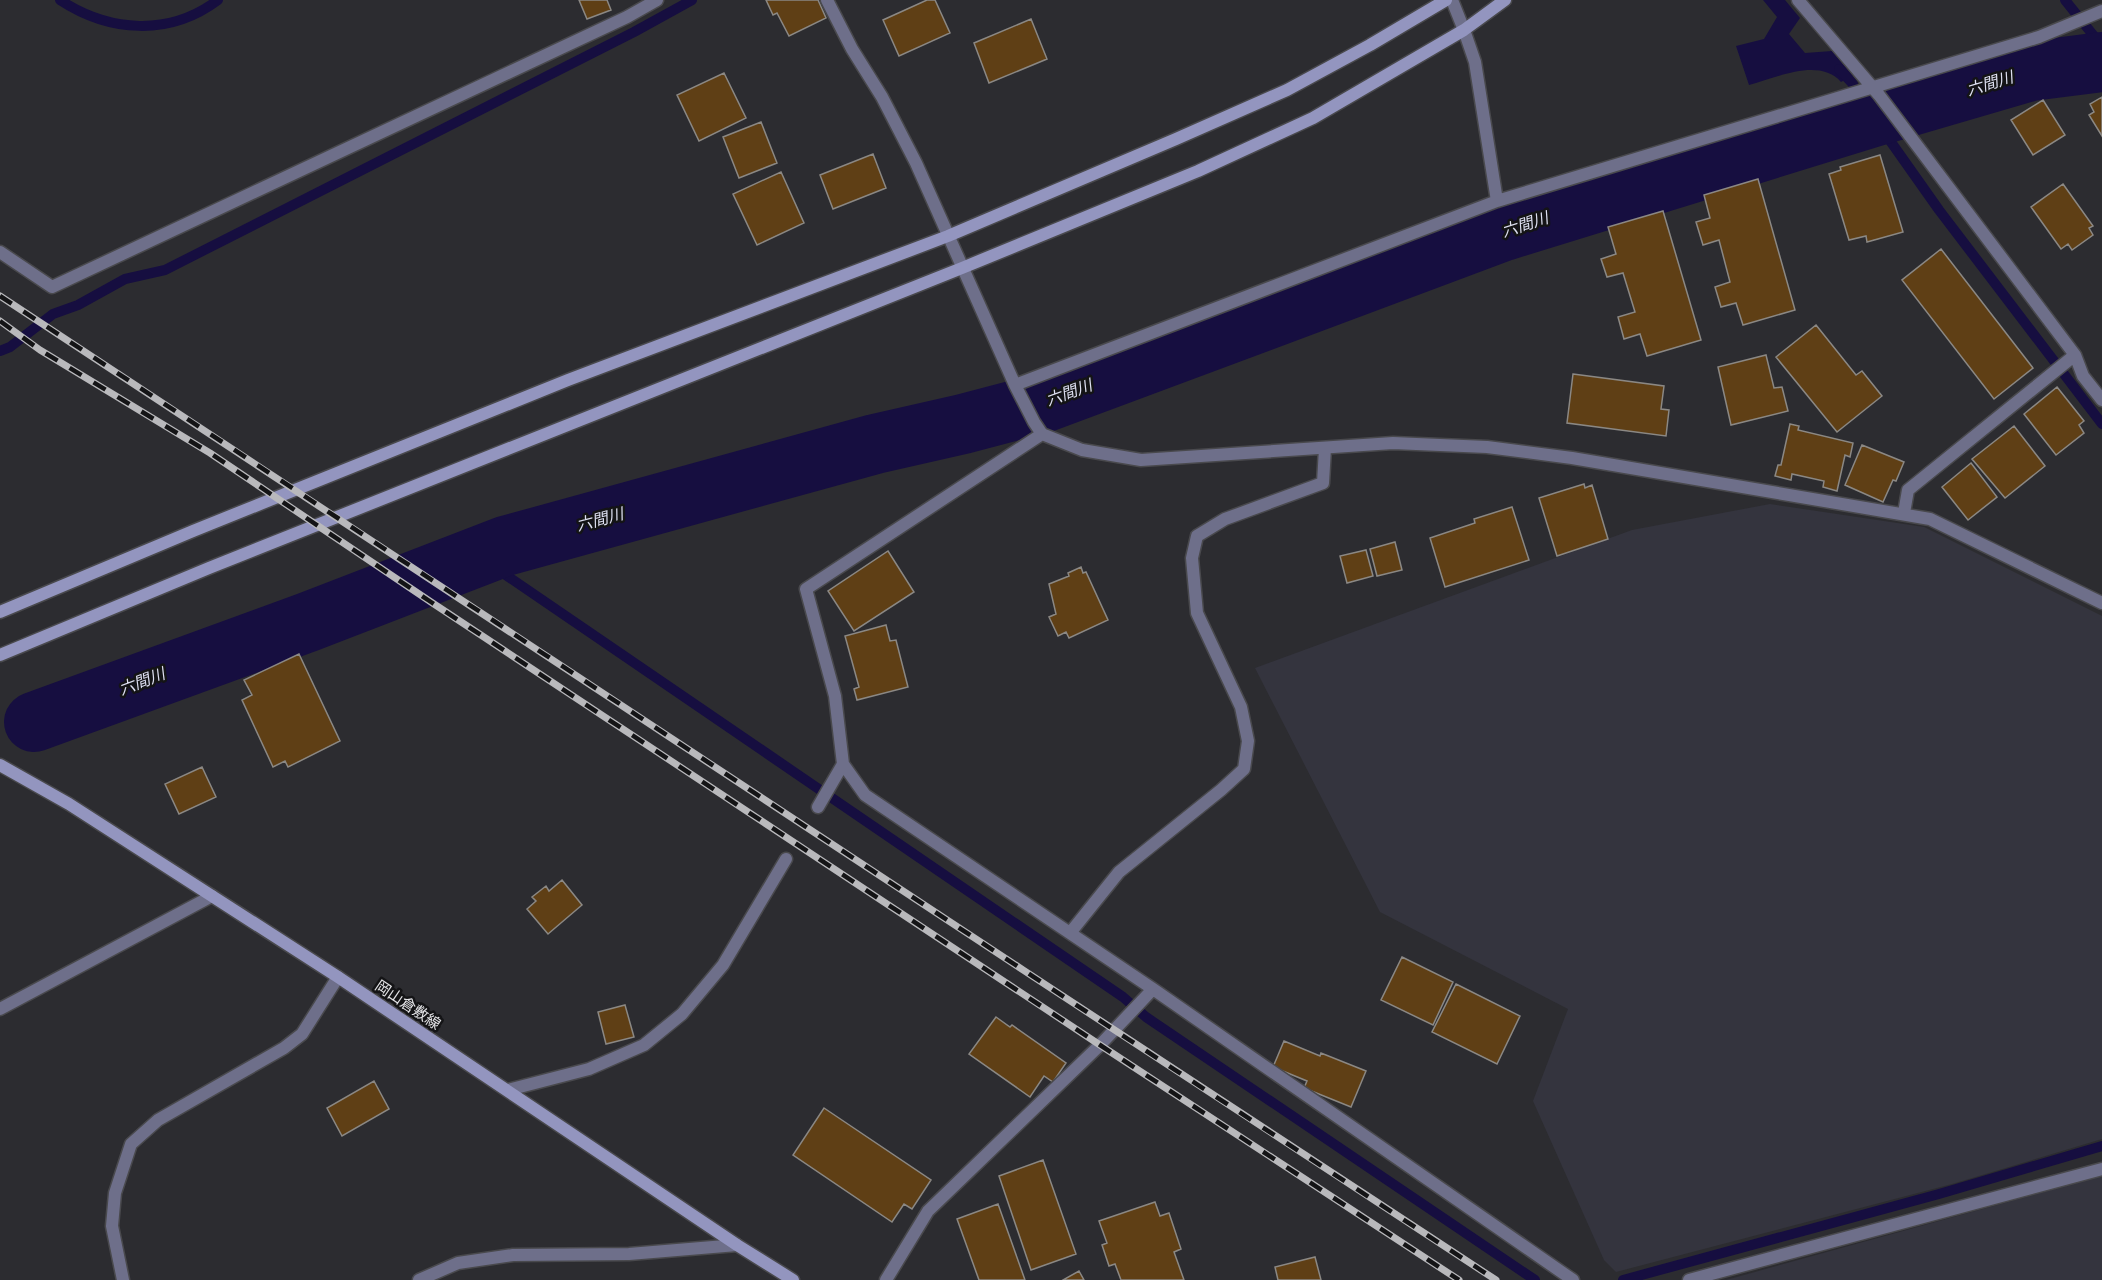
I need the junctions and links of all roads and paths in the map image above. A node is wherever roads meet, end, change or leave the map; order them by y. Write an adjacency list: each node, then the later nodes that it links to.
1 (657, 0): 12 (street)
2 (826, 0): 11 (street)
3 (1446, 0): 11 (street)
4 (1452, 0): 8 (street)
5 (1505, 0): 8 (street)
6 (1798, 0): 9 (street)
7 (2100, 12): 9 (street)
8 (1464, 30): 10 (street); 13 (street)
9 (1876, 92): 10 (street); 14 (street)
10 (1497, 201): 15 (street)
11 (948, 236): 13 (street); 21 (street)
12 (0, 252)
13 (962, 268): 15 (street); 22 (street)
14 (2071, 358): 16 (street); 19 (street)
15 (1017, 389): 17 (street)
16 (2102, 400)
17 (1042, 434): 18 (street); 23 (street)
18 (1325, 448): 19 (street); 28 (street)
19 (1904, 513): 20 (street)
20 (2102, 603)
21 (0, 612)
22 (0, 655)
23 (843, 764): 25 (street); 28 (street)
24 (0, 765): 27 (street, 岡山倉敷線)
25 (823, 799)
26 (786, 860): 32 (street)
27 (212, 896): 29 (street, 岡山倉敷線); 31 (street)
28 (1070, 933): 30 (street)
29 (338, 977): 32 (street, 岡山倉敷線); 35 (street)
30 (1153, 989): 38 (street); 39 (street)
31 (0, 1009)
32 (508, 1090): 34 (street, 岡山倉敷線)
33 (2102, 1169): 40 (street)
34 (737, 1245): 36 (street); 37 (street, 岡山倉敷線)
35 (123, 1280)
36 (419, 1280)
37 (793, 1280)
38 (886, 1280)
39 (1573, 1280)
40 (1689, 1280)

